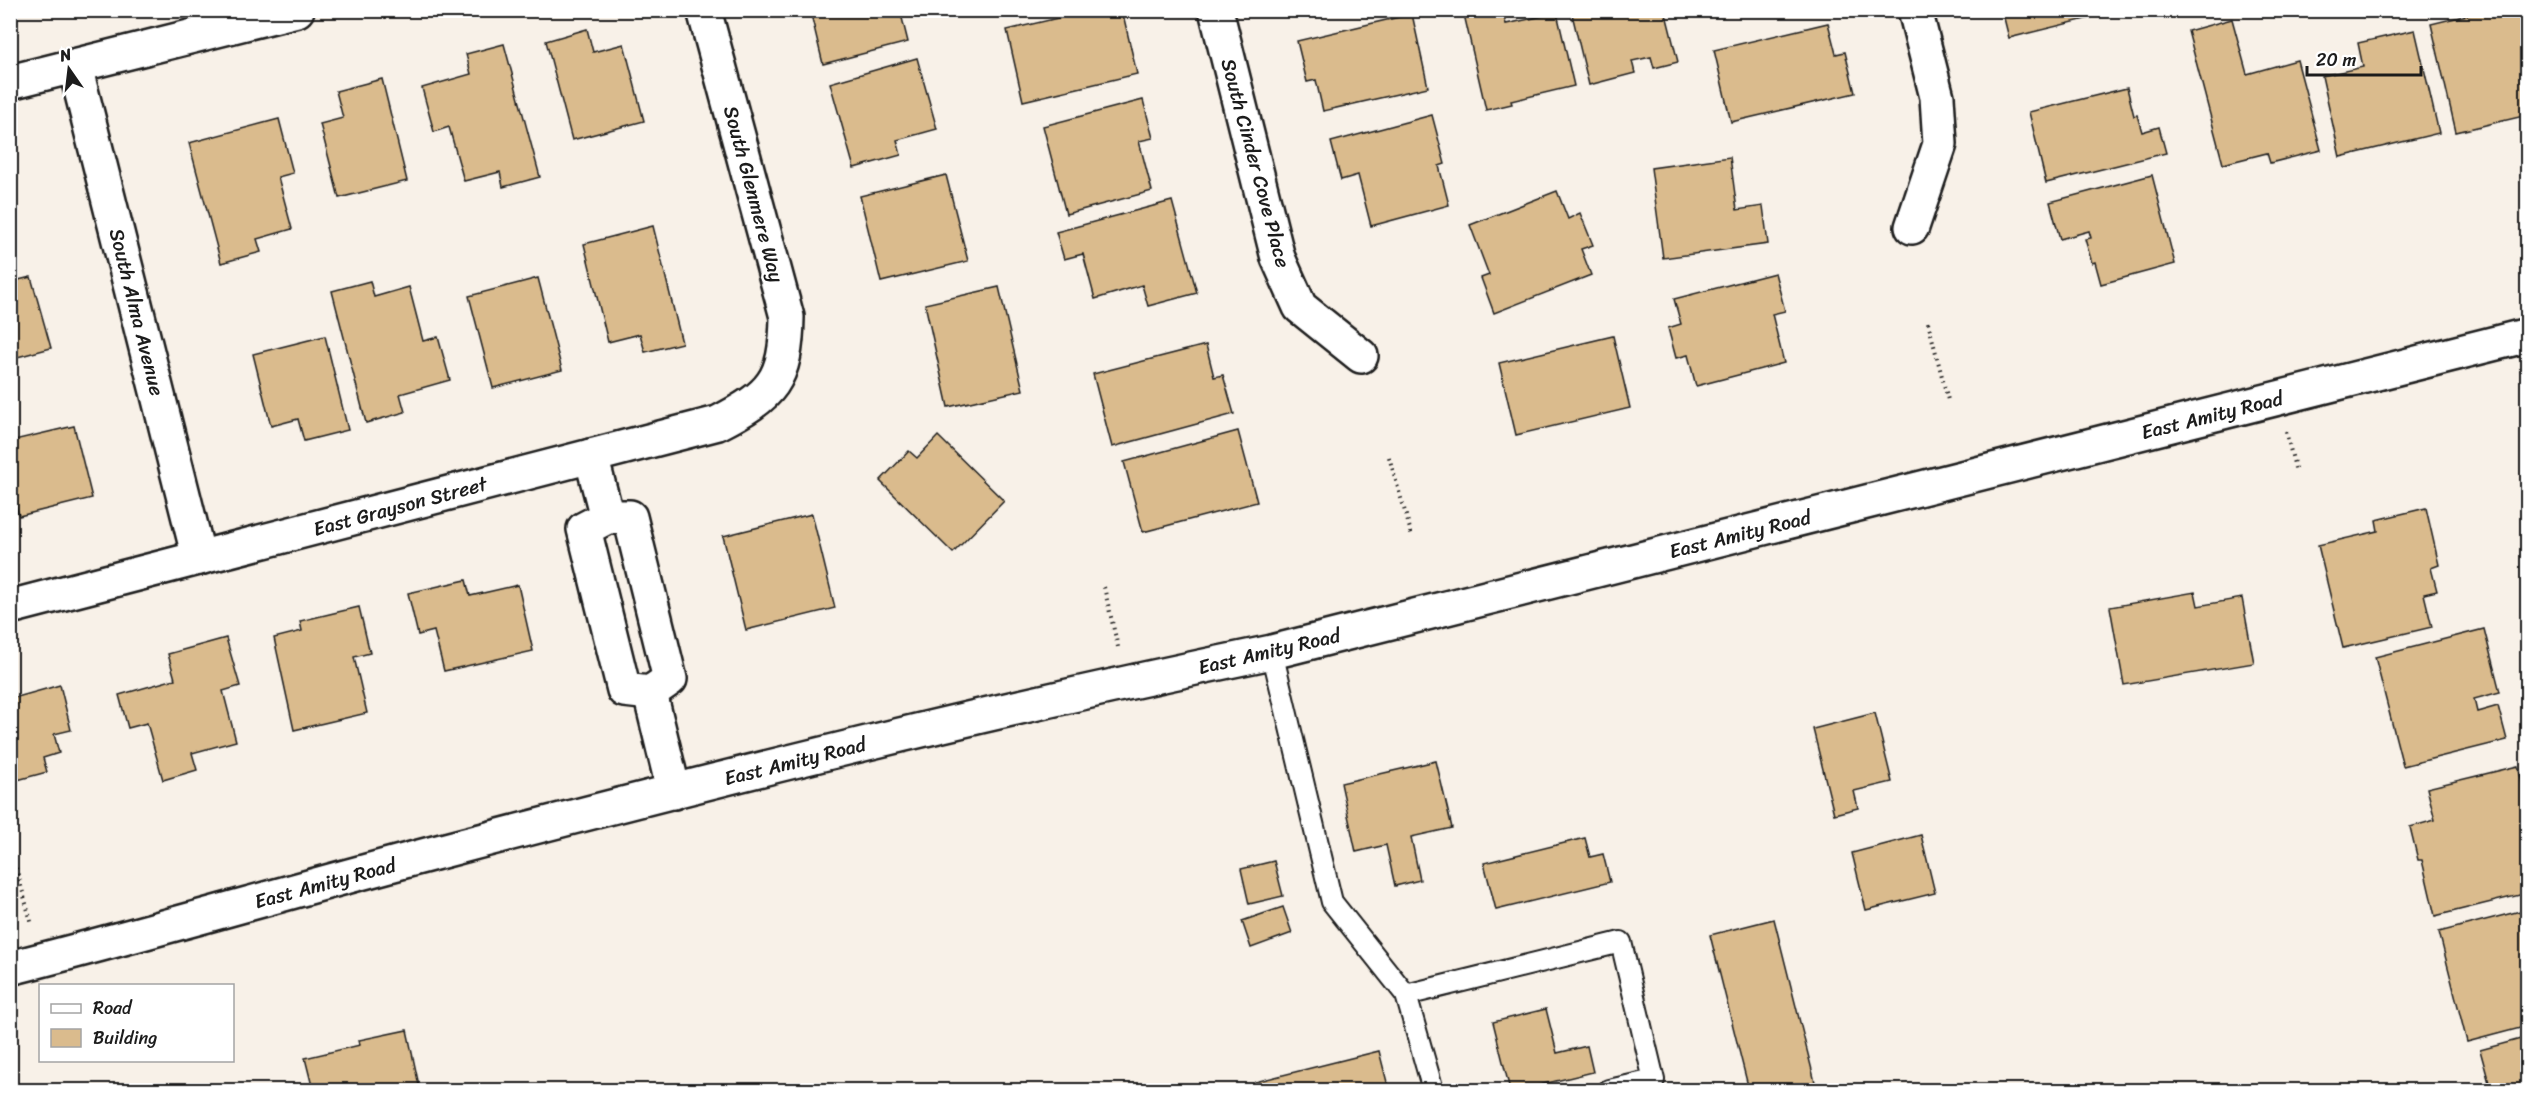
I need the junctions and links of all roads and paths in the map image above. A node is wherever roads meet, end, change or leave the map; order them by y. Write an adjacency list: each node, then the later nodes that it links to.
1 (297, 10): 5 (street)
2 (704, 10): 11 (street, South Glenmere Way)
3 (1216, 10): 10 (street, South Cinder Cove Place)
4 (1915, 10): 7 (street)
5 (75, 66): 6 (street); 17 (street, South Alma Avenue)
6 (10, 82)
7 (1912, 227)
8 (1928, 322): 12 (path)
9 (2528, 335): 20 (street, East Amity Road)
10 (1361, 356)
11 (777, 379): 13 (street, East Grayson Street)
12 (1948, 400)
13 (591, 456): 15 (street); 17 (street, East Grayson Street)
14 (1389, 457): 16 (path)
15 (607, 517): 22 (street); 22 (street)
16 (1412, 536)
17 (200, 558): 19 (street, East Grayson Street)
18 (1104, 586): 21 (path)
19 (10, 607)
20 (1272, 652): 21 (street, East Amity Road); 27 (lane)
21 (1126, 682): 23 (street, East Amity Road)
22 (650, 693): 23 (street)
23 (674, 792): 25 (street, East Amity Road)
24 (16, 868): 25 (path)
25 (42, 960): 26 (street, East Amity Road)
26 (10, 968)
27 (1406, 995): 28 (lane); 29 (lane)
28 (1433, 1090)
29 (1609, 1090)

